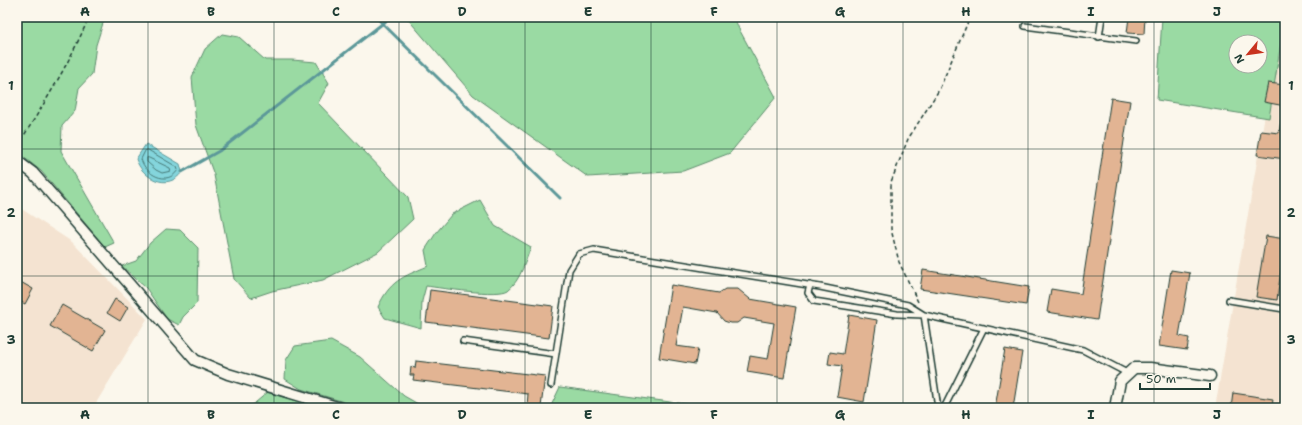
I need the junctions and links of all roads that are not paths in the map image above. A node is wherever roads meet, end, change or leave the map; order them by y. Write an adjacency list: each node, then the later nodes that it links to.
1 (1102, 17): 3 (lane)
2 (1025, 26): 3 (lane)
3 (1099, 36): 4 (lane)
4 (1136, 41)
5 (17, 161): 16 (street)
6 (810, 285): 9 (lane); 9 (lane); 12 (lane)
7 (1229, 300): 8 (lane)
8 (1284, 308)
9 (924, 315): 10 (lane); 17 (lane)
10 (984, 328): 13 (lane); 18 (lane)
11 (463, 341): 12 (lane)
12 (556, 354): 15 (lane)
13 (1127, 373): 14 (street); 19 (street)
14 (1210, 376)
15 (551, 385)
16 (340, 408)
17 (938, 408)
18 (944, 408)
19 (1115, 408)

